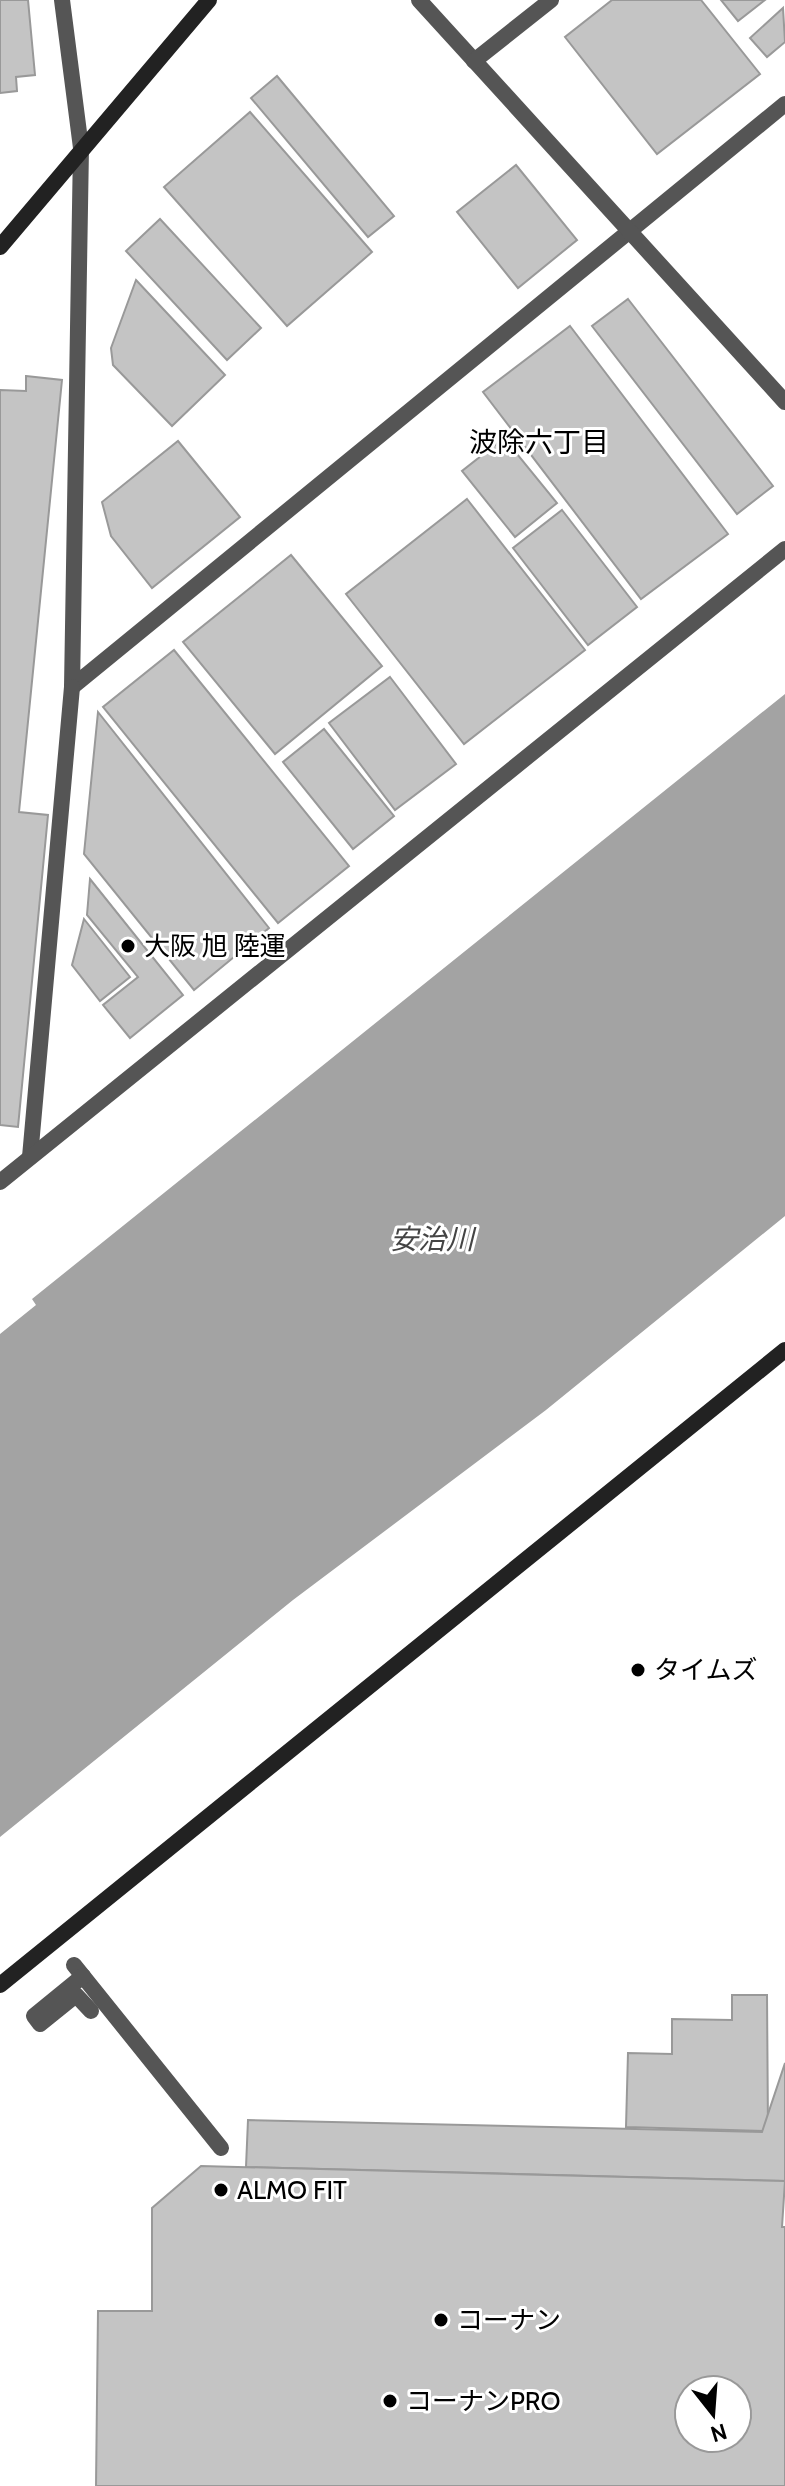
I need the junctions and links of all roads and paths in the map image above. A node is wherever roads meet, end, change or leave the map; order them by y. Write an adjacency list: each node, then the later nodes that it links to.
1 (62, 0): 7 (street)
2 (209, 0): 7 (street)
3 (419, 0): 5 (street)
4 (551, 0): 5 (street)
5 (474, 61): 8 (street)
6 (785, 104): 8 (street)
7 (81, 148): 9 (street); 12 (street)
8 (630, 232): 10 (street); 12 (street)
9 (0, 247)
10 (785, 402)
11 (785, 549): 13 (street)
12 (72, 687): 13 (street)
13 (30, 1157): 14 (street)
14 (0, 1182)
15 (785, 1350): 16 (street)
16 (0, 1985)
17 (91, 2011): 18 (street)
18 (221, 2148)

